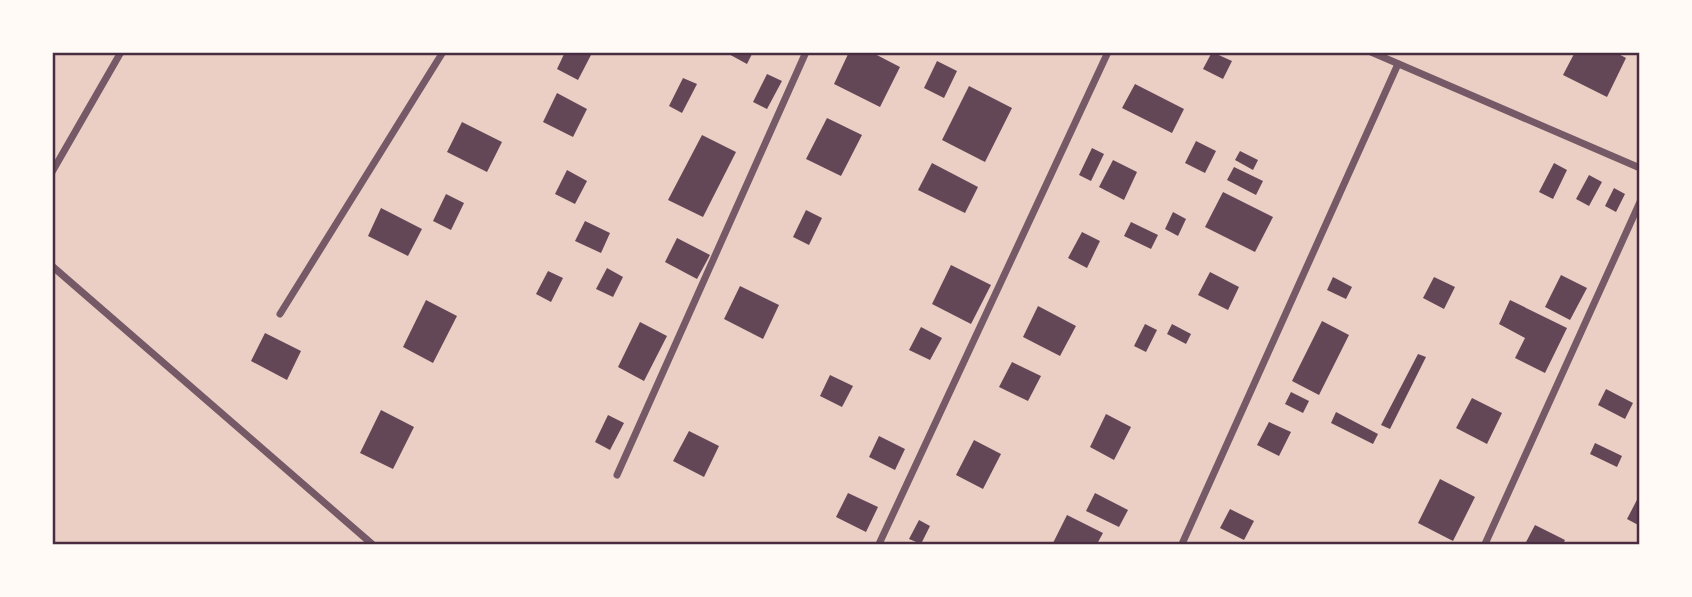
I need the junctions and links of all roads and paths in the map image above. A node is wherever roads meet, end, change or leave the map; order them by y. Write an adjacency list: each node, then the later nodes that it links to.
1 (121, 52): 8 (street)
2 (443, 52): 11 (street)
3 (806, 52): 12 (street)
4 (1108, 52): 14 (street)
5 (1371, 52): 6 (street)
6 (1398, 64): 7 (street); 15 (street)
7 (1640, 168)
8 (52, 172)
9 (1640, 202): 16 (street)
10 (52, 266): 13 (street)
11 (280, 314)
12 (617, 475)
13 (372, 544)
14 (879, 544)
15 (1182, 544)
16 (1485, 544)

